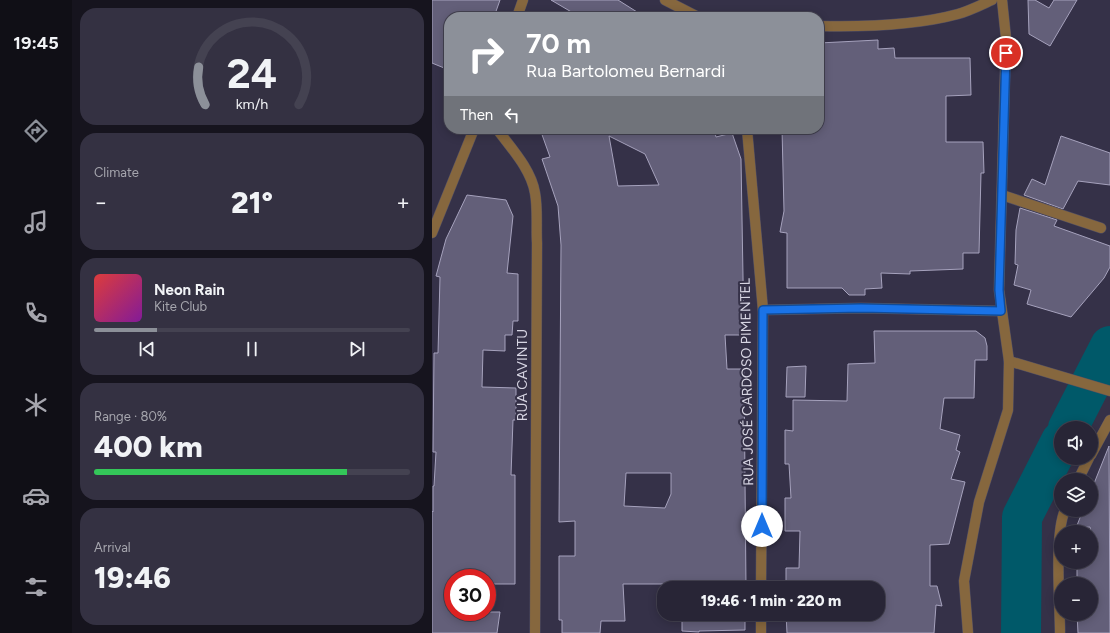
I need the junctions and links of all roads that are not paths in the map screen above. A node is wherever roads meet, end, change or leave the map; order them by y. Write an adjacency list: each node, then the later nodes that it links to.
1 (523, 0): 5 (street)
2 (665, 0): 6 (street)
3 (992, 0): 7 (street)
4 (1002, 0): 11 (street)
5 (519, 12)
6 (688, 12)
7 (824, 26)
8 (472, 134): 13 (street)
9 (501, 134): 23 (street, RUA CAVINTU)
10 (748, 134): 14 (street, RUA JOSÉ CARDOSO PIMENTEL)
11 (1002, 195): 12 (street); 15 (street)
12 (1100, 228)
13 (432, 233)
14 (763, 310): 15 (street); 21 (street, RUA JOSÉ CARDOSO PIMENTEL)
15 (1001, 311): 16 (street)
16 (1009, 361): 17 (street); 25 (street)
17 (1108, 391)
18 (1110, 420): 19 (street)
19 (1098, 442)
20 (1062, 517): 26 (street)
21 (761, 581)
22 (761, 621): 24 (street)
23 (534, 633)
24 (761, 633)
25 (968, 633)
26 (1060, 633)

